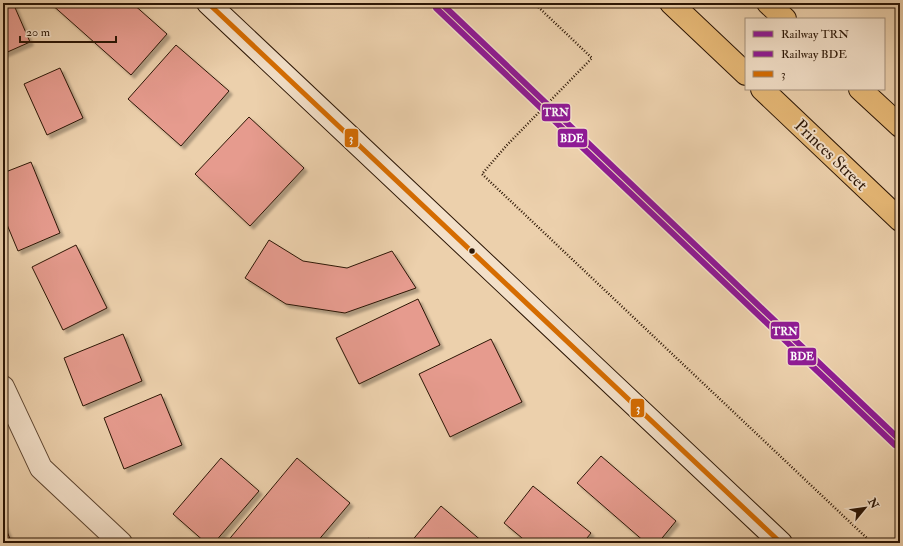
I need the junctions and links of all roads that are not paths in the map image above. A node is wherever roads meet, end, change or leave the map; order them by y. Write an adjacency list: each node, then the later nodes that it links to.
1 (208, 3): 12 (main road)
2 (671, 3): 5 (highway)
3 (768, 3): 4 (highway)
4 (784, 18)
5 (745, 73)
6 (763, 90): 9 (highway, Princes Street)
7 (861, 90): 8 (highway)
8 (900, 126)
9 (900, 220)
10 (3, 387): 11 (main road)
11 (121, 543)
12 (781, 543)

